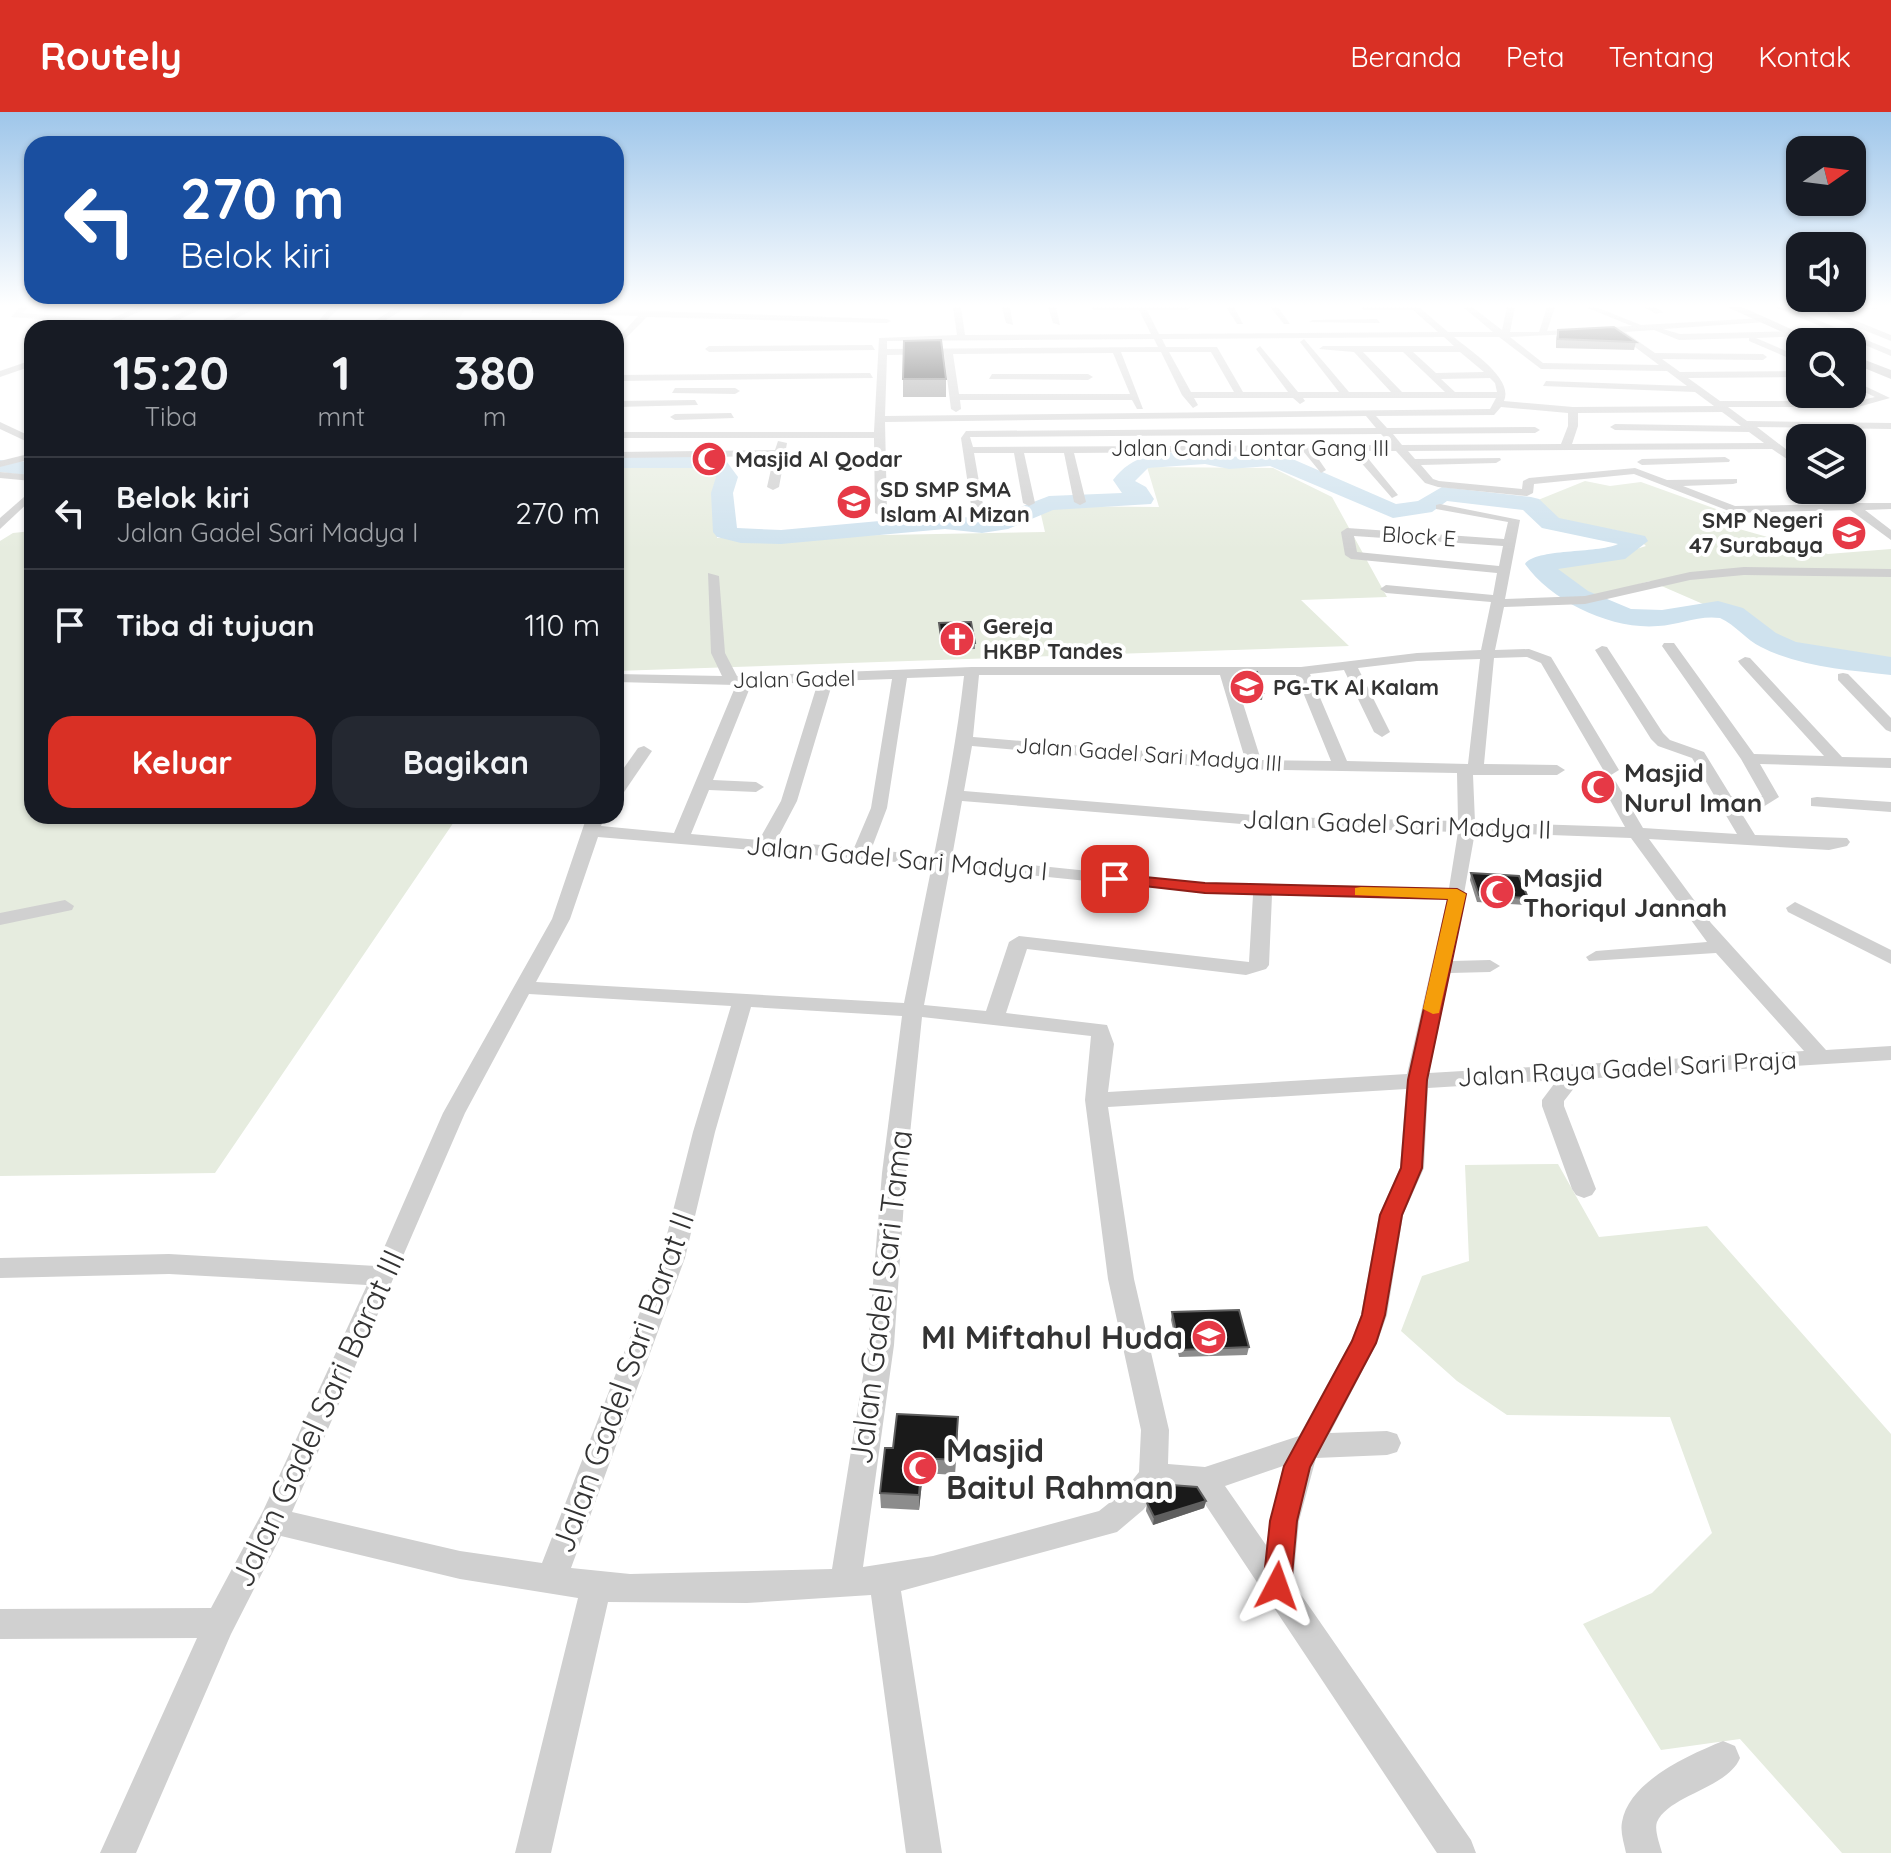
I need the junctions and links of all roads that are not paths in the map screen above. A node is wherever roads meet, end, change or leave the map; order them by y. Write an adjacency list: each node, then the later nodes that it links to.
1 (873, 388): 42 (street)
2 (878, 388): 49 (street)
3 (954, 388): 28 (street)
4 (994, 388): 29 (street)
5 (1058, 388): 30 (street)
6 (1091, 388): 31 (street)
7 (1131, 388): 32 (street)
8 (1183, 388): 21 (street)
9 (1236, 388): 22 (street)
10 (1291, 388): 23 (street)
11 (1341, 388): 24 (street)
12 (1393, 388): 25 (street)
13 (1446, 388): 26 (street)
14 (1500, 388): 35 (street)
15 (1629, 388): 20 (street)
16 (1697, 388): 20 (street)
17 (1866, 389): 34 (street)
18 (659, 391): 19 (street)
19 (735, 391): 37 (street)
20 (1702, 392): 27 (street); 39 (street)
21 (1187, 395): 22 (street); 44 (street)
22 (1240, 395): 23 (street)
23 (1296, 395): 24 (street); 43 (street)
24 (1346, 395): 25 (street)
25 (1399, 395): 26 (street)
26 (1453, 395): 35 (street)
27 (1786, 395)
28 (955, 397): 29 (street); 51 (street)
29 (995, 397): 30 (street)
30 (1060, 397): 31 (street)
31 (1094, 397): 32 (street)
32 (1135, 397): 47 (street)
33 (1866, 397): 34 (street)
34 (1888, 398)
35 (1501, 399): 40 (street); 45 (street)
36 (1786, 402): 39 (street)
37 (731, 403): 38 (street); 48 (street)
38 (624, 404)
39 (1722, 406): 41 (street); 55 (street)
40 (1539, 408): 41 (street); 56 (street)
41 (1573, 410): 75 (street)
42 (868, 412): 49 (street); 62 (street)
43 (1310, 413): 44 (street); 45 (street)
44 (1199, 414): 47 (street); 57 (street)
45 (1369, 414): 58 (street)
46 (1094, 415): 47 (street); 51 (street); 59 (street)
47 (1143, 415)
48 (731, 416): 50 (street); 63 (street)
49 (880, 416): 51 (street); 62 (street)
50 (659, 417)
51 (960, 417): 60 (street)
52 (0, 425): 65 (street)
53 (1891, 426): 55 (street)
54 (1615, 427): 55 (street)
55 (1749, 427): 72 (street)
56 (1535, 430): 58 (street); 70 (street)
57 (1208, 432): 58 (street); 59 (street); 67 (street)
58 (1385, 432): 73 (street)
59 (1102, 433): 60 (street); 77 (street)
60 (966, 434): 79 (street)
61 (624, 435): 63 (street)
62 (873, 435): 64 (street); 108 (street)
63 (722, 436): 64 (street)
64 (783, 436): 80 (street)
65 (24, 437)
66 (0, 438): 78 (street)
67 (1218, 446): 68 (street, Jalan Candi Lontar Gang III); 77 (street, Jalan Candi Lontar Gang III)
68 (1304, 446): 69 (street, Jalan Candi Lontar Gang III); 94 (street)
69 (1352, 446): 73 (street, Jalan Candi Lontar Gang III); 100 (street)
70 (1533, 446): 73 (street, Jalan Candi Lontar Gang III); 75 (street, Jalan Candi Lontar Gang III); 85 (street)
71 (1692, 446): 72 (street, Jalan Candi Lontar Gang III); 75 (street, Jalan Candi Lontar Gang III); 87 (street)
72 (1775, 446): 82 (street)
73 (1399, 447): 90 (street)
74 (1068, 448): 76 (street, Jalan Candi Lontar Gang III); 77 (street, Jalan Candi Lontar Gang III); 102 (street)
75 (1565, 448)
76 (1018, 449): 79 (street, Jalan Candi Lontar Gang III); 103 (street)
77 (1112, 449): 93 (street)
78 (24, 450)
79 (968, 450): 104 (street)
80 (780, 453): 81 (street); 99 (street)
81 (624, 454)
82 (1786, 454)
83 (24, 457): 92 (street)
84 (1585, 458): 85 (street)
85 (1531, 459): 90 (street)
86 (1754, 459): 89 (street)
87 (1713, 460): 88 (street); 91 (street)
88 (1740, 460)
89 (1786, 461)
90 (1412, 462): 98 (street)
91 (1642, 462)
92 (4, 463)
93 (1122, 463)
94 (1321, 470)
95 (0, 475): 96 (street)
96 (24, 477)
97 (1733, 481): 98 (street)
98 (1663, 483): 105 (street)
99 (773, 487)
100 (1392, 495)
101 (24, 501): 109 (street)
102 (1080, 502)
103 (1029, 503)
104 (977, 505)
105 (1848, 505): 106 (street); 110 (street)
106 (1891, 506)
107 (1440, 507): 111 (street)
108 (881, 513)
109 (0, 525)
110 (1891, 536)
111 (1511, 543): 112 (street); 112 (street, Block E)
112 (1506, 570): 116 (street)
113 (1891, 573): 116 (street)
114 (713, 576): 128 (street)
115 (1386, 589): 116 (street)
116 (1498, 601): 119 (street)
117 (1669, 646): 134 (street)
118 (1602, 650): 145 (street)
119 (1488, 652): 121 (street, Jalan Gadel); 139 (street); 151 (street, Jalan Gadel)
120 (1745, 661): 135 (street)
121 (1350, 667): 123 (street, Jalan Gadel); 131 (street)
122 (972, 671): 124 (street, Jalan Gadel); 125 (street, Jalan Gadel); 132 (street, Jalan Gadel Sari Tama)
123 (1301, 671): 124 (street, Jalan Gadel); 138 (street)
124 (1226, 672): 137 (street)
125 (900, 675): 127 (street, Jalan Gadel); 156 (street)
126 (1843, 677): 130 (street)
127 (826, 680): 128 (street, Jalan Gadel); 155 (street)
128 (738, 681): 129 (street, Jalan Gadel); 142 (street)
129 (624, 682)
130 (1891, 727)
131 (1382, 732)
132 (965, 741): 137 (street, Jalan Gadel Sari Madya III); 144 (street, Jalan Gadel Sari Tama)
133 (644, 751): 141 (street)
134 (1749, 759): 135 (street); 145 (street)
135 (1837, 761): 136 (street)
136 (1891, 763)
137 (1255, 765): 138 (street, Jalan Gadel Sari Madya III)
138 (1341, 765): 139 (street, Jalan Gadel Sari Madya III)
139 (1476, 767): 140 (street, Jalan Gadel Sari Madya III); 150 (street)
140 (1557, 770)
141 (624, 780)
142 (703, 785): 143 (street); 152 (street)
143 (756, 787)
144 (952, 795): 150 (street, Jalan Gadel Sari Madya II); 157 (street, Jalan Gadel Sari Tama)
145 (1726, 801): 153 (street)
146 (1817, 802): 147 (street)
147 (1891, 807)
148 (595, 824): 168 (street, Jalan Gadel Sari Barat III)
149 (615, 824): 152 (street, Jalan Gadel Sari Madya I)
150 (1467, 826): 151 (street, Jalan Gadel Sari Madya II); 159 (street)
151 (1633, 832): 153 (street, Jalan Gadel Sari Madya II); 163 (street)
152 (681, 838): 155 (street, Jalan Gadel Sari Madya I)
153 (1748, 838): 154 (street, Jalan Gadel Sari Madya II)
154 (1841, 842)
155 (765, 846): 156 (street, Jalan Gadel Sari Madya I)
156 (860, 854): 157 (street, Jalan Gadel Sari Madya I)
157 (942, 861): 158 (street, Jalan Gadel Sari Madya I); 170 (street, Jalan Gadel Sari Tama)
158 (1263, 889): 159 (street, Jalan Gadel Sari Madya I); 171 (street)
159 (1457, 894): 167 (street)
160 (65, 906): 162 (street)
161 (1795, 908): 165 (street)
162 (0, 919)
163 (1720, 947): 164 (street); 173 (street)
164 (1596, 957)
165 (1891, 958)
166 (1490, 966): 167 (street)
167 (1442, 967): 175 (street)
168 (525, 988): 169 (street); 179 (street, Jalan Gadel Sari Barat III)
169 (743, 999): 170 (street); 185 (street, Jalan Gadel Sari Barat II)
170 (913, 1010): 171 (street); 187 (street, Jalan Gadel Sari Tama)
171 (995, 1016): 176 (street)
172 (1891, 1053): 173 (street, Jalan Raya Gadel Sari Praja)
173 (1822, 1058): 174 (street, Jalan Raya Gadel Sari Praja)
174 (1575, 1071): 175 (street, Jalan Raya Gadel Sari Praja); 177 (street)
175 (1417, 1080): 176 (street, Jalan Raya Gadel Sari Praja); 181 (street)
176 (1096, 1100): 182 (street)
177 (1584, 1189)
178 (0, 1268): 179 (street)
179 (384, 1276): 184 (street, Jalan Gadel Sari Barat III)
180 (1387, 1443): 181 (street)
181 (1305, 1446): 183 (street); 189 (street)
182 (1153, 1476): 183 (street); 186 (street)
183 (1205, 1480): 189 (street)
184 (273, 1521): 185 (street); 190 (street, Jalan Gadel Sari Barat III)
185 (551, 1579): 188 (street)
186 (884, 1580): 187 (street); 195 (street)
187 (845, 1583): 188 (street)
188 (596, 1586): 194 (street)
189 (1277, 1586): 196 (street)
190 (220, 1623): 191 (street); 193 (street, Jalan Gadel Sari Barat III)
191 (0, 1624)
192 (1723, 1758): 197 (street)
193 (118, 1853)
194 (533, 1853)
195 (924, 1853)
196 (1458, 1853)
197 (1644, 1853)

